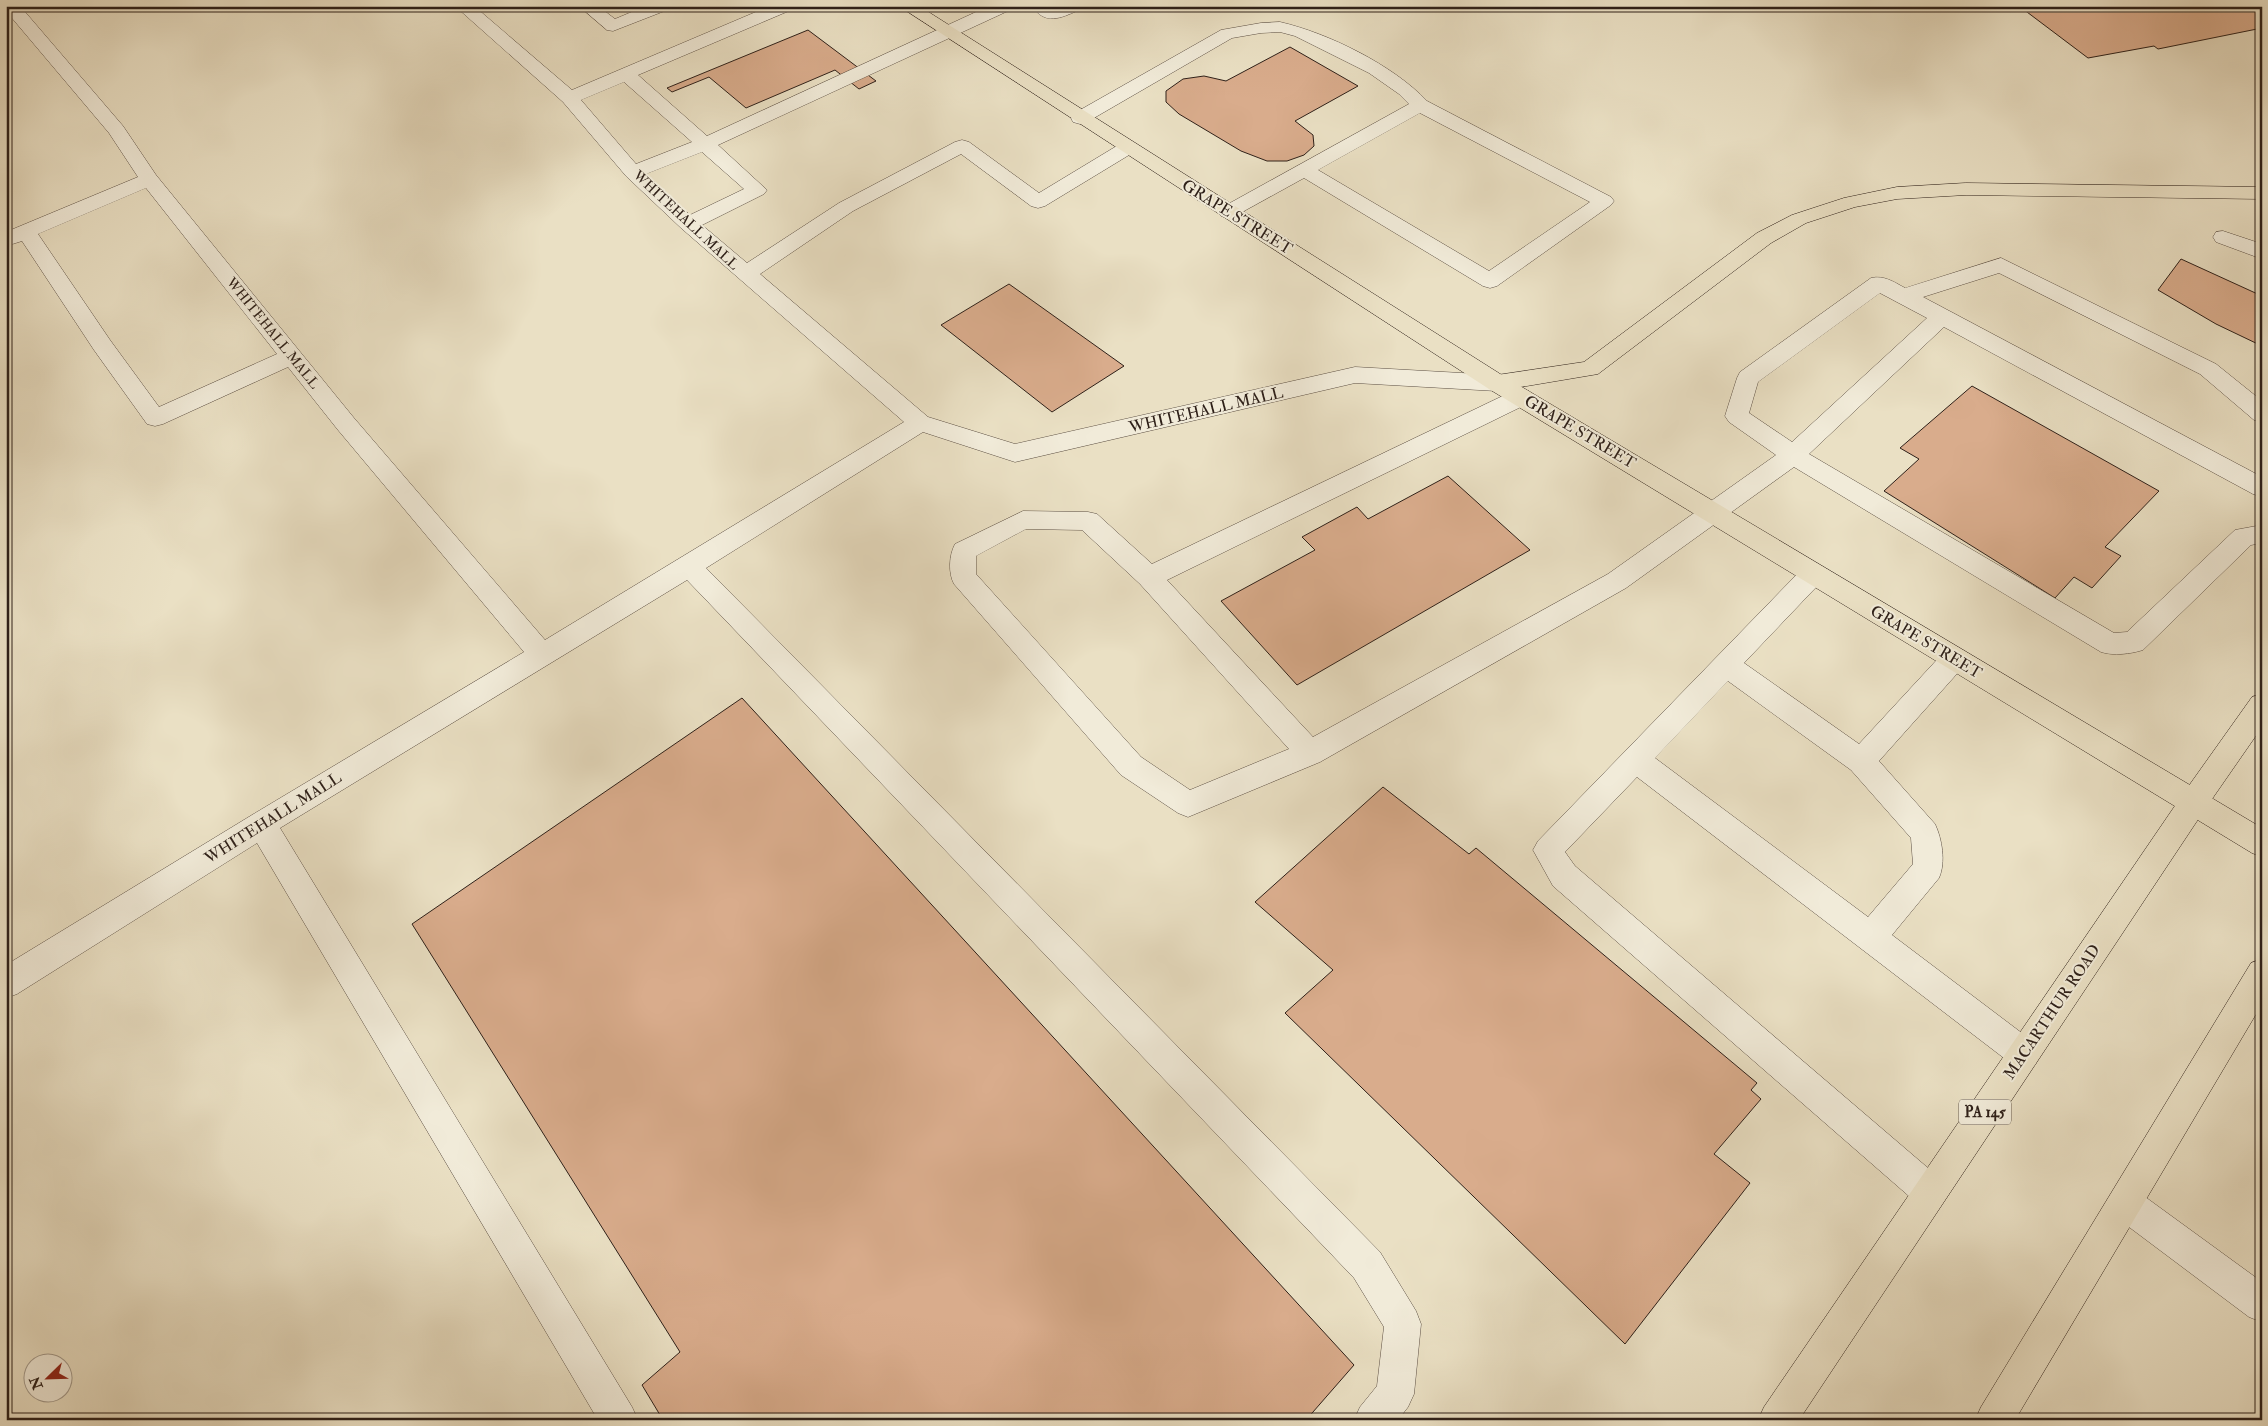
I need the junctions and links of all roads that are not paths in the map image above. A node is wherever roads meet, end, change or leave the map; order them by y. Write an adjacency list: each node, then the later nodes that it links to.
1 (11, 6): 20 (lane, WHITEHALL MALL)
2 (492, 6): 10 (lane)
3 (587, 6): 4 (lane)
4 (662, 6)
5 (785, 6): 12 (lane)
6 (907, 6): 11 (main road, GRAPE STREET)
7 (1004, 6): 11 (lane)
8 (1040, 6): 9 (lane)
9 (1072, 6)
10 (468, 10): 13 (lane, WHITEHALL MALL)
11 (948, 33): 15 (main road, GRAPE STREET); 16 (lane)
12 (626, 74): 13 (lane); 16 (lane)
13 (570, 98): 19 (lane, WHITEHALL MALL)
14 (1420, 105): 15 (lane); 18 (lane); 18 (lane)
15 (1080, 118): 17 (main road, GRAPE STREET)
16 (705, 144): 19 (lane); 23 (lane)
17 (1127, 148): 22 (main road, GRAPE STREET); 27 (lane)
18 (1304, 170): 22 (lane)
19 (633, 172): 23 (lane, WHITEHALL MALL)
20 (149, 179): 24 (lane); 30 (lane, WHITEHALL MALL)
21 (2262, 192): 31 (main road)
22 (1228, 212): 31 (main road, GRAPE STREET)
23 (688, 224): 27 (lane, WHITEHALL MALL)
24 (16, 236): 30 (lane)
25 (2223, 237): 26 (lane)
26 (2262, 252)
27 (745, 274): 34 (lane, WHITEHALL MALL)
28 (1904, 296): 29 (lane); 33 (lane); 35 (lane)
29 (1943, 316): 35 (lane); 36 (lane)
30 (292, 356): 42 (lane, WHITEHALL MALL)
31 (1497, 383): 32 (main road, GRAPE STREET); 34 (lane, WHITEHALL MALL)
32 (1521, 397): 37 (main road, GRAPE STREET); 41 (lane)
33 (2262, 414)
34 (920, 423): 39 (lane, WHITEHALL MALL)
35 (1793, 455): 37 (lane); 38 (lane)
36 (2262, 488)
37 (1711, 512): 40 (main road, GRAPE STREET); 46 (lane)
38 (2262, 534)
39 (689, 566): 42 (lane, WHITEHALL MALL); 60 (lane)
40 (1813, 574): 43 (main road, GRAPE STREET); 44 (lane)
41 (1149, 577): 46 (lane); 46 (lane)
42 (542, 655): 50 (lane, WHITEHALL MALL)
43 (1954, 659): 48 (lane); 49 (main road, GRAPE STREET)
44 (1726, 665): 47 (lane); 48 (lane)
45 (2262, 705): 49 (main road, MACARTHUR ROAD / PA 145)
46 (1310, 753)
47 (1635, 759): 52 (lane); 56 (lane)
48 (1862, 761): 52 (lane)
49 (2193, 803): 51 (main road, GRAPE STREET); 55 (main road, MACARTHUR ROAD / PA 145)
50 (262, 824): 54 (lane, WHITEHALL MALL); 59 (lane)
51 (2262, 844)
52 (1870, 938): 55 (lane)
53 (2262, 974): 57 (main road)
54 (6, 983)
55 (2024, 1054): 56 (main road, MACARTHUR ROAD / PA 145)
56 (1930, 1192): 61 (main road, MACARTHUR ROAD / PA 145)
57 (2125, 1203): 58 (lane); 62 (main road)
58 (2262, 1304)
59 (619, 1420)
60 (1373, 1420)
61 (1777, 1420)
62 (1994, 1420)

